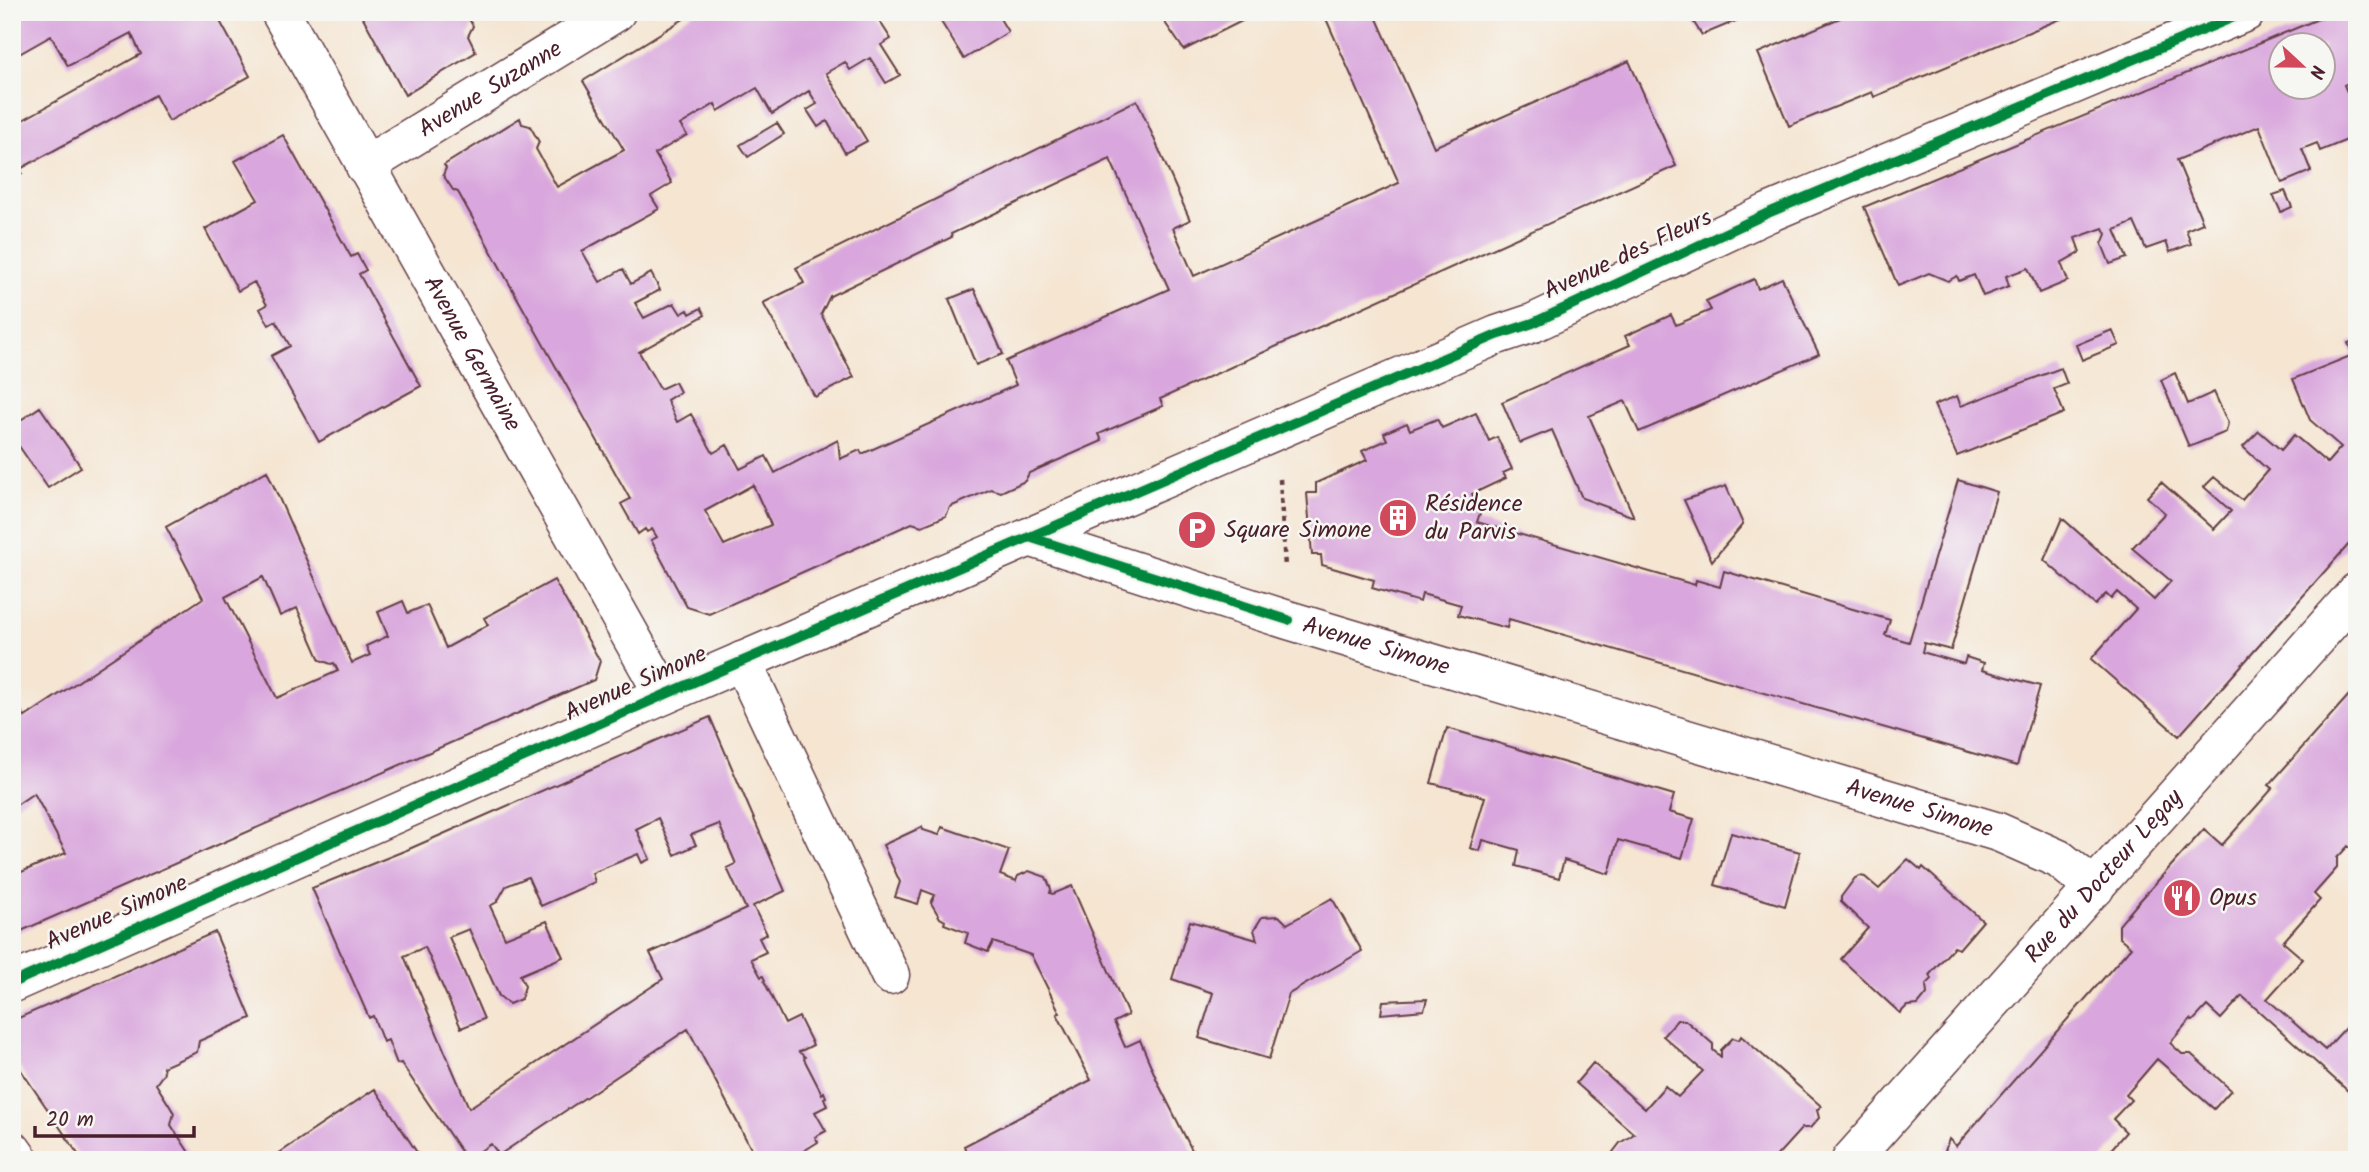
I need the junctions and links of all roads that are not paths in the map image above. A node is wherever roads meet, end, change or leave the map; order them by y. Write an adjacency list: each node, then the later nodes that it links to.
1 (280, 12): 4 (street, Avenue Germaine)
2 (616, 12): 4 (street, Avenue Suzanne)
3 (2246, 12): 5 (street, Avenue des Fleurs)
4 (365, 166): 8 (street, Avenue Germaine)
5 (1029, 537): 7 (street, Avenue Simone); 9 (street, Avenue Simone)
6 (2357, 592): 9 (street, Rue du Docteur Legay)
7 (742, 661): 8 (street, Avenue Simone); 10 (street)
8 (664, 695): 11 (street, Avenue Simone)
9 (2095, 888): 14 (street, Rue du Docteur Legay)
10 (890, 975)
11 (12, 983)
12 (12, 1150): 13 (street)
13 (19, 1160)
14 (1851, 1160)

